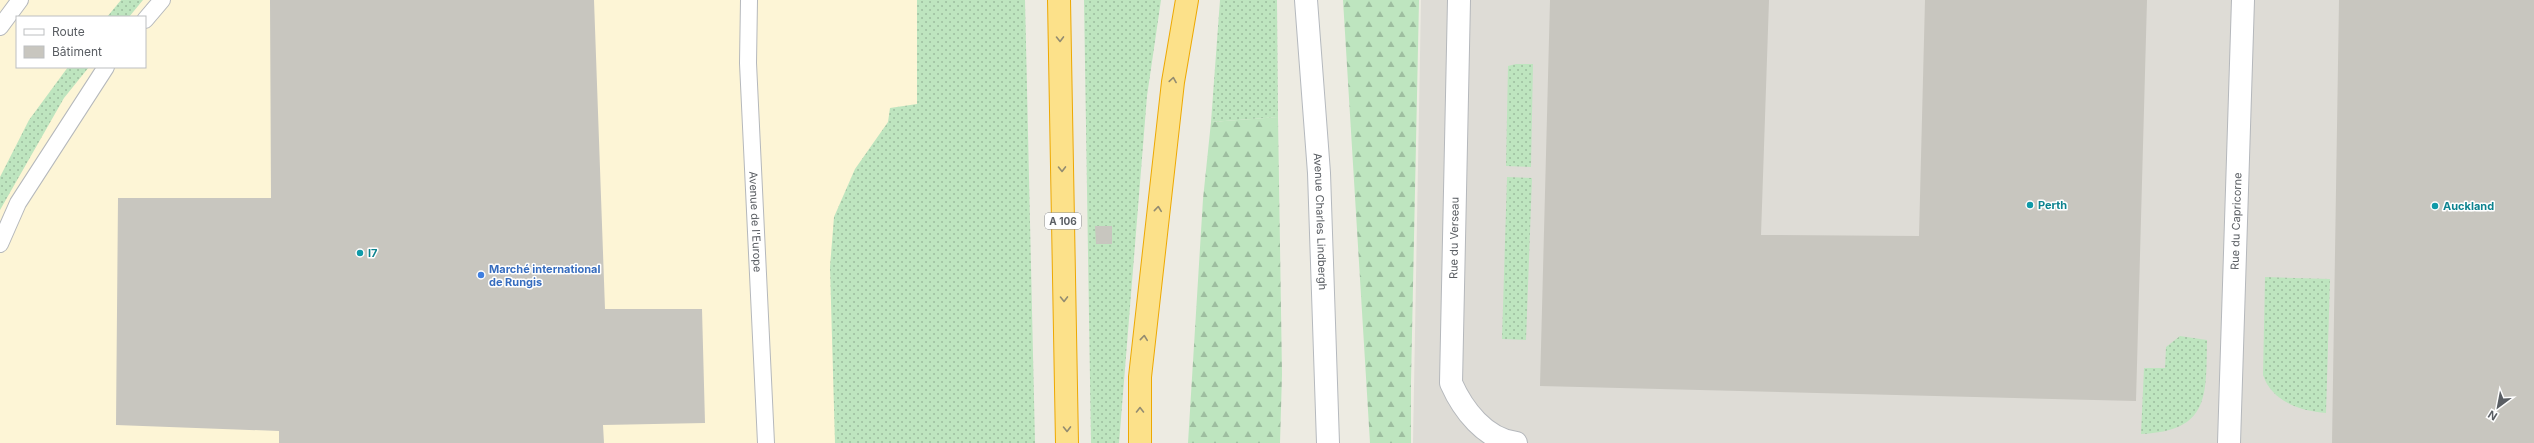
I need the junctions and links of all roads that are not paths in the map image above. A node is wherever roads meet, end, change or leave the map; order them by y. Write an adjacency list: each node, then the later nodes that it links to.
1 (20, 0): 10 (lane)
2 (162, 0): 9 (lane)
3 (749, 0): 13 (lane, Avenue de l'Europe)
4 (1059, 0): 14 (highway, A 106, one-way to 14)
5 (1186, 0): 15 (highway, one-way to 5)
6 (1306, 0): 16 (street, Avenue Charles Lindbergh)
7 (1459, 0): 17 (street, Rue du Verseau)
8 (2243, 0): 18 (street, Rue du Capricorne)
9 (146, 19)
10 (0, 27)
11 (105, 68): 12 (lane)
12 (0, 244)
13 (766, 443)
14 (1067, 443)
15 (1140, 443)
16 (1328, 443)
17 (1516, 443)
18 (2229, 443)

